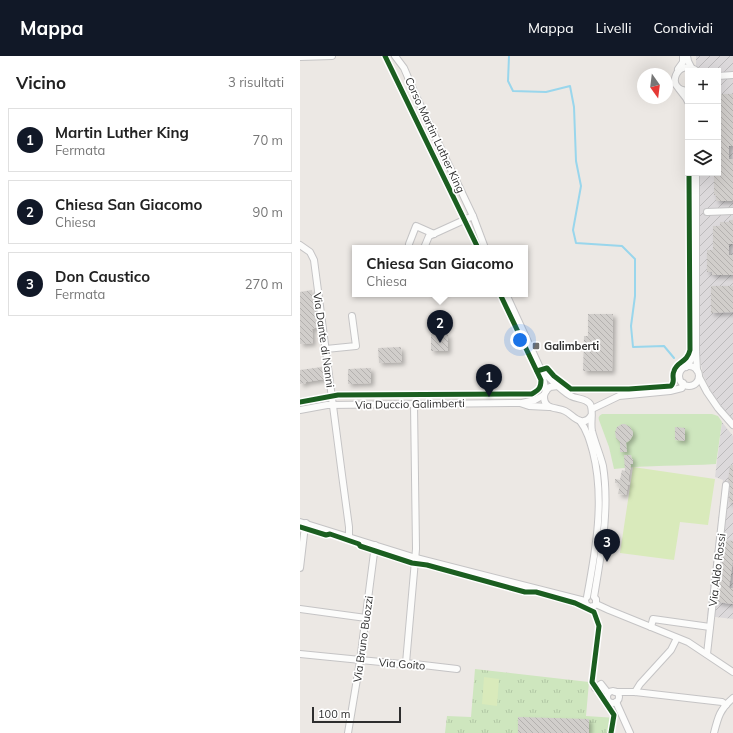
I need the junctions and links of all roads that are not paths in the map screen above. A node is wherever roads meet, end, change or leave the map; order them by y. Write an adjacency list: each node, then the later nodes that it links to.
1 (332, 56): 5 (street)
2 (395, 56): 15 (street, Corso Martin Luther King)
3 (683, 56): 8 (street)
4 (687, 56): 7 (street)
5 (300, 58)
6 (690, 68): 8 (street)
7 (693, 68)
8 (678, 70): 9 (street)
9 (678, 88): 10 (street); 11 (street)
10 (685, 91)
11 (685, 97)
12 (696, 176): 24 (street)
13 (733, 211): 14 (street)
14 (707, 212)
15 (473, 216): 16 (street); 20 (street, Corso Martin Luther King)
16 (434, 234): 17 (street); 19 (street)
17 (409, 244)
18 (300, 245): 23 (street, Via Dante di Nanni)
19 (426, 245)
20 (484, 245)
21 (507, 297): 26 (street)
22 (352, 316): 23 (street)
23 (326, 349): 36 (street, Via Dante di Nanni)
24 (696, 352): 25 (street); 27 (street)
25 (686, 367): 27 (street); 29 (street)
26 (541, 370): 31 (street); 33 (street)
27 (697, 370): 28 (street)
28 (699, 377): 30 (street); 32 (street)
29 (683, 383): 30 (street); 38 (street)
30 (692, 385): 32 (street)
31 (558, 386): 33 (street, Via Duccio Galimberti); 38 (street)
32 (707, 392): 42 (street)
33 (545, 393): 35 (street, Via Duccio Galimberti); 37 (street)
34 (414, 404): 35 (street, Via Duccio Galimberti); 36 (street, Via Duccio Galimberti); 47 (street)
35 (520, 404): 37 (street, Via Duccio Galimberti)
36 (333, 405): 39 (street, Via Duccio Galimberti); 45 (street, Via Dante di Nanni)
37 (548, 407): 41 (street, Via Duccio Galimberti)
38 (592, 409): 40 (street)
39 (300, 410)
40 (591, 416): 41 (street); 49 (street)
41 (580, 421): 50 (street)
42 (733, 425)
43 (726, 485): 54 (street, Via Aldo Rossi)
44 (303, 522): 45 (street); 48 (street)
45 (349, 536): 46 (street)
46 (375, 545): 47 (street); 53 (street, Via Bruno Buozzi)
47 (416, 558): 50 (street); 60 (street)
48 (300, 568)
49 (594, 597): 50 (street); 51 (street)
50 (586, 599): 51 (street)
51 (596, 604): 55 (street)
52 (300, 609): 53 (street)
53 (366, 618): 59 (street, Via Bruno Buozzi)
54 (710, 626): 55 (street); 58 (street, Via Aldo Rossi)
55 (651, 627): 56 (street)
56 (677, 638): 58 (street); 65 (street)
57 (300, 654): 59 (street, Via Goito)
58 (706, 654): 62 (street)
59 (360, 661): 60 (street, Via Goito); 70 (street, Via Bruno Buozzi)
60 (406, 663): 61 (street, Via Goito)
61 (457, 669)
62 (733, 672)
63 (596, 688): 66 (street)
64 (615, 692): 65 (street); 66 (street); 68 (street)
65 (635, 692): 69 (street)
66 (608, 693): 68 (street)
67 (733, 698): 69 (street)
68 (616, 702): 71 (street)
69 (726, 705): 72 (street)
70 (348, 733)
71 (630, 733)
72 (714, 733)

